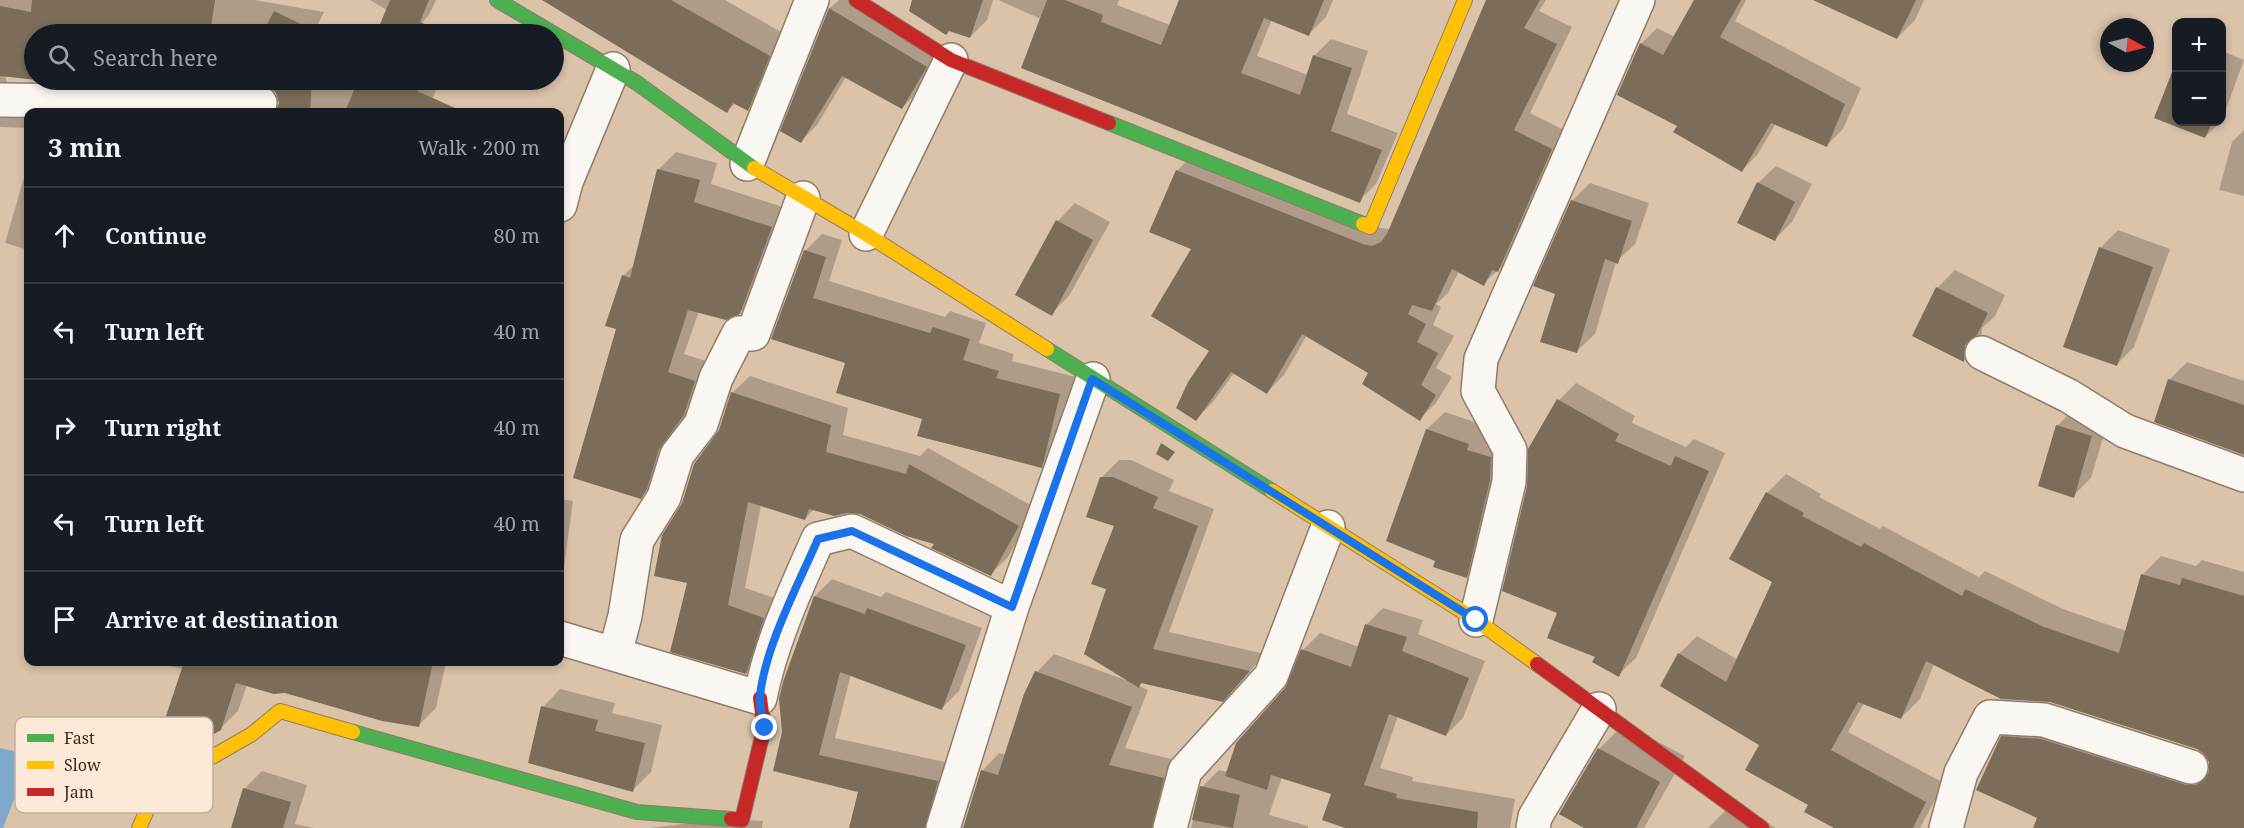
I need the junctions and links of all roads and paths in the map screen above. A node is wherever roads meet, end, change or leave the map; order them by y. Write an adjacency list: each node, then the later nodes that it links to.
1 (497, 0): 6 (street)
2 (812, 0): 12 (street)
3 (856, 0): 8 (street)
4 (1465, 0): 8 (street)
5 (1638, 0): 21 (street)
6 (537, 24)
7 (564, 40): 9 (street)
8 (951, 60): 15 (street)
9 (613, 69): 12 (street); 13 (street)
10 (0, 100): 11 (street)
11 (260, 103)
12 (747, 164): 14 (street)
13 (564, 190)
14 (803, 198): 15 (street); 23 (street)
15 (866, 234): 17 (street)
16 (1982, 353): 18 (street)
17 (1092, 379): 19 (street); 20 (street)
18 (2244, 475)
19 (1328, 527): 21 (street); 31 (street)
20 (1012, 607): 24 (street); 30 (street)
21 (1476, 620): 25 (street)
22 (564, 639): 23 (street)
23 (615, 654): 24 (street)
24 (760, 698): 26 (street)
25 (1599, 709): 32 (street); 33 (street)
26 (213, 756)
27 (2192, 767): 34 (street)
28 (146, 813): 29 (street)
29 (139, 828)
30 (943, 828)
31 (1170, 828)
32 (1533, 828)
33 (1762, 828)
34 (1946, 828)

